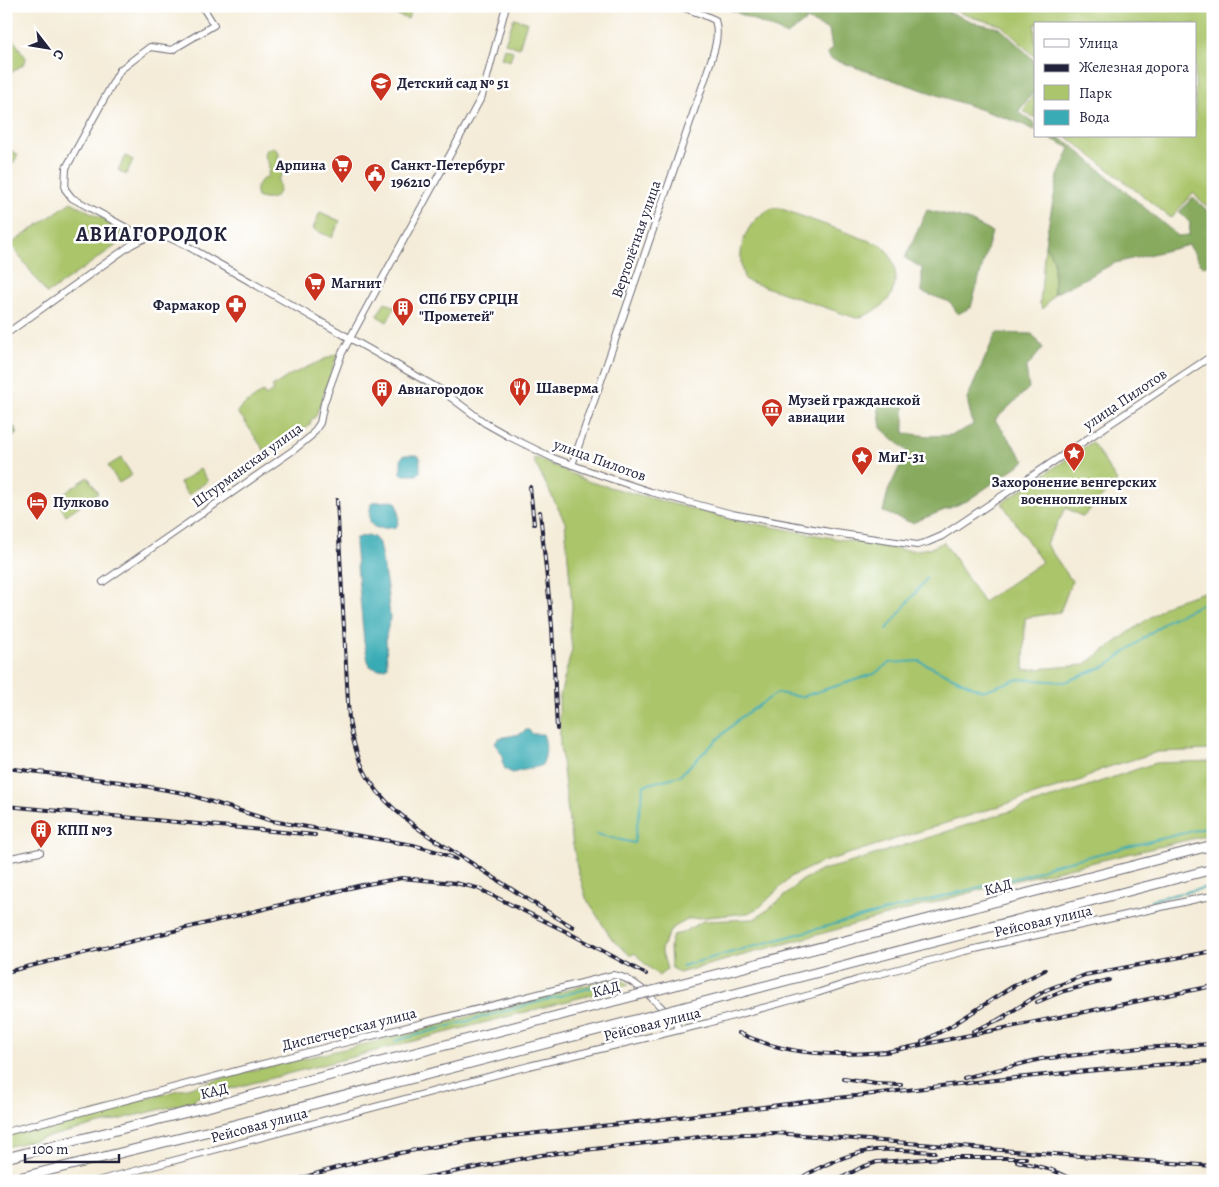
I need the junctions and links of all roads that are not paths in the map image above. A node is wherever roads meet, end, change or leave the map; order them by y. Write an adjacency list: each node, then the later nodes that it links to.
1 (202, 6): 6 (street)
2 (506, 6): 8 (street, Штурманская улица)
3 (679, 6): 5 (street)
4 (707, 6): 5 (street)
5 (704, 14): 10 (street, Вертолётная улица)
6 (140, 240): 7 (street, улица Пилотов); 8 (street, улица Пилотов)
7 (6, 334)
8 (349, 338): 10 (street, улица Пилотов); 11 (street, Штурманская улица)
9 (1213, 355): 10 (street, улица Пилотов)
10 (572, 465)
11 (103, 582)
12 (1213, 845): 19 (highway, КАД, bridge)
13 (40, 852): 14 (street)
14 (6, 859)
15 (1213, 869): 20 (highway, bridge)
16 (1213, 896): 17 (street, Рейсовая улица)
17 (679, 1029): 18 (street, Диспетчерская улица); 21 (street, Рейсовая улица)
18 (6, 1132)
19 (6, 1158)
20 (6, 1181)
21 (97, 1181)

